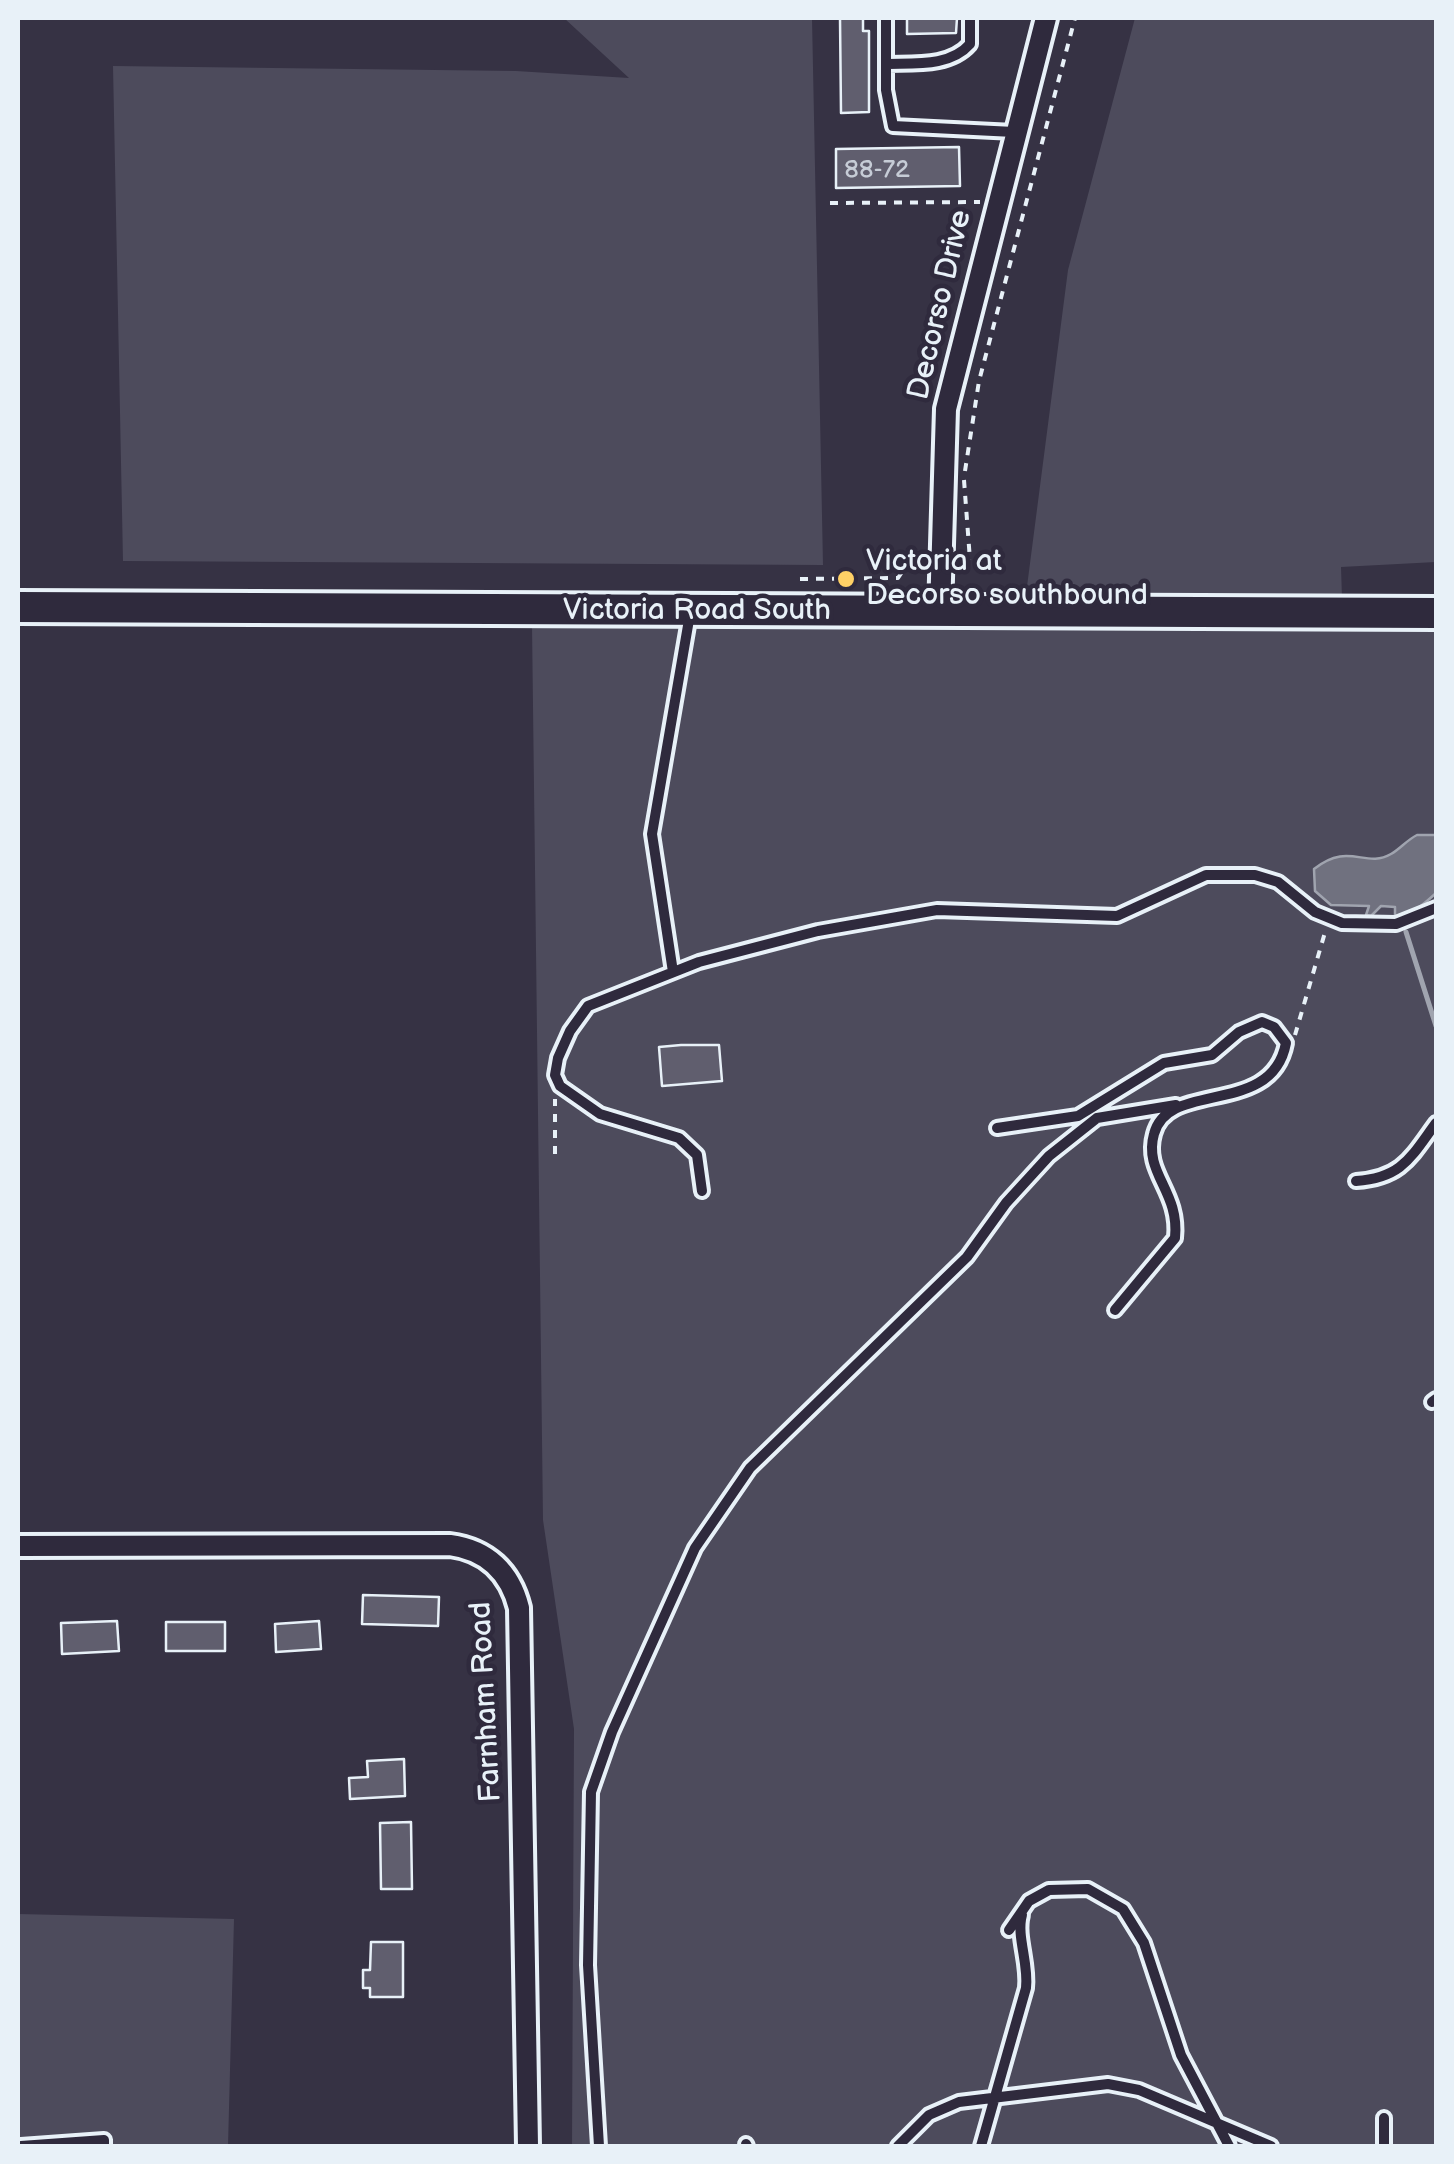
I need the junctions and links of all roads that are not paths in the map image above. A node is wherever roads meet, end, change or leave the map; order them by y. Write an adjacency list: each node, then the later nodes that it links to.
1 (886, 18): 4 (lane)
2 (970, 18): 4 (lane)
3 (1046, 18): 5 (street, Decorso Drive)
4 (886, 64): 5 (lane)
5 (1014, 132): 8 (street, Decorso Drive)
6 (18, 608): 7 (main road, Victoria Road South)
7 (690, 611): 8 (main road, Victoria Road South); 11 (lane)
8 (940, 612): 9 (main road, Victoria Road South)
9 (1436, 613)
10 (1436, 908): 11 (lane)
11 (673, 972): 16 (lane)
12 (1176, 1105): 14 (lane); 17 (lane); 27 (lane)
13 (1436, 1123): 15 (lane)
14 (997, 1128)
15 (1356, 1181)
16 (702, 1191)
17 (1115, 1310)
18 (18, 1546): 26 (street, Farnham Road)
19 (1029, 1901): 20 (lane); 21 (lane); 23 (lane)
20 (1010, 1930)
21 (996, 2096): 23 (lane); 28 (lane); 29 (lane)
22 (1384, 2118): 32 (lane)
23 (1214, 2123): 30 (lane); 31 (lane)
24 (21, 2146): 25 (lane)
25 (104, 2146)
26 (528, 2146)
27 (599, 2146)
28 (898, 2146)
29 (982, 2146)
30 (1229, 2146)
31 (1271, 2146)
32 (1384, 2146)

